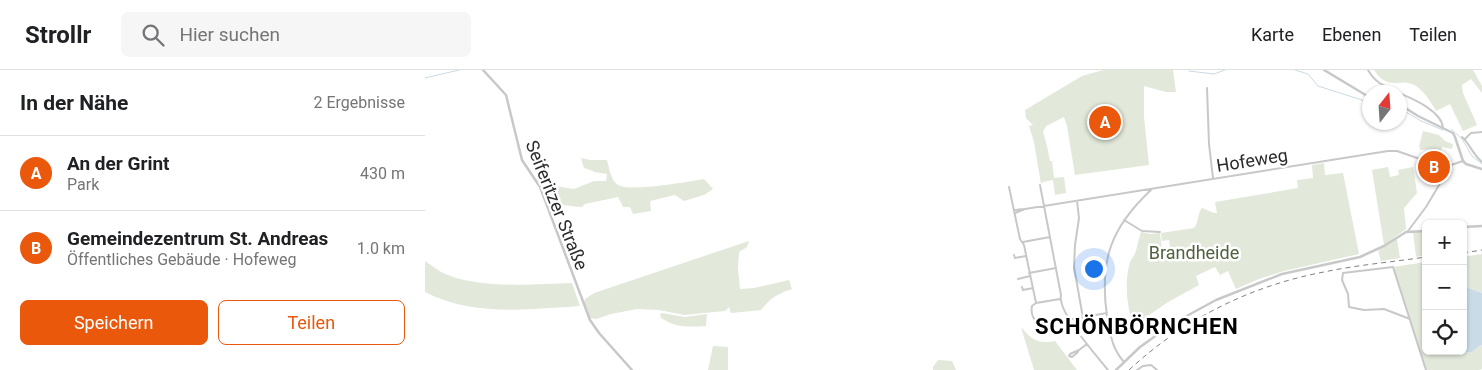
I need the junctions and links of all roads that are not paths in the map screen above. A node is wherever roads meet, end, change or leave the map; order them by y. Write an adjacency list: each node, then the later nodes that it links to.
1 (483, 70): 50 (street, Seiferitzer Straße)
2 (1323, 70): 6 (street)
3 (1368, 70): 4 (street)
4 (1382, 85)
5 (1207, 88): 18 (street)
6 (1362, 94)
7 (1407, 96): 9 (street)
8 (1407, 109): 9 (street)
9 (1443, 128): 13 (street)
10 (1482, 132): 12 (street)
11 (1462, 137): 12 (street)
12 (1465, 140): 14 (street)
13 (1463, 161): 15 (street, Hofeweg); 16 (street)
14 (1482, 163): 16 (street)
15 (1451, 165): 18 (street, Hofeweg); 30 (street)
16 (1478, 168): 17 (street)
17 (1482, 169)
18 (1213, 179): 21 (street, Hofeweg)
19 (1040, 185): 23 (street)
20 (1009, 187): 24 (street)
21 (1153, 188): 22 (street, Hofeweg); 25 (street)
22 (1077, 200): 23 (street, Hofeweg); 43 (street)
23 (1043, 206): 24 (street, Hofeweg); 31 (street)
24 (1014, 212): 32 (street)
25 (1124, 220): 29 (street); 42 (street)
26 (1482, 226): 27 (street)
27 (1467, 227)
28 (1422, 230): 30 (street)
29 (1160, 232)
30 (1408, 232): 49 (street)
31 (1050, 237): 32 (street); 35 (street)
32 (1023, 242): 34 (street)
33 (1014, 255): 34 (street)
34 (1026, 256): 36 (street)
35 (1056, 268): 36 (street); 40 (street)
36 (1030, 275): 37 (street); 39 (street)
37 (1018, 279)
38 (1022, 287): 39 (street)
39 (1033, 288): 41 (street)
40 (1060, 299): 41 (street); 46 (street)
41 (1037, 303): 46 (street)
42 (1107, 314): 43 (street); 49 (street)
43 (1083, 318): 44 (street)
44 (1073, 319)
45 (1410, 320): 45 (street); 55 (street)
46 (1073, 325): 47 (street)
47 (1087, 344): 48 (street); 51 (street)
48 (1079, 350)
49 (1124, 362): 52 (street)
50 (632, 370)
51 (1108, 370)
52 (1116, 370)
53 (1137, 370): 54 (street)
54 (1157, 370)
55 (1426, 370)

